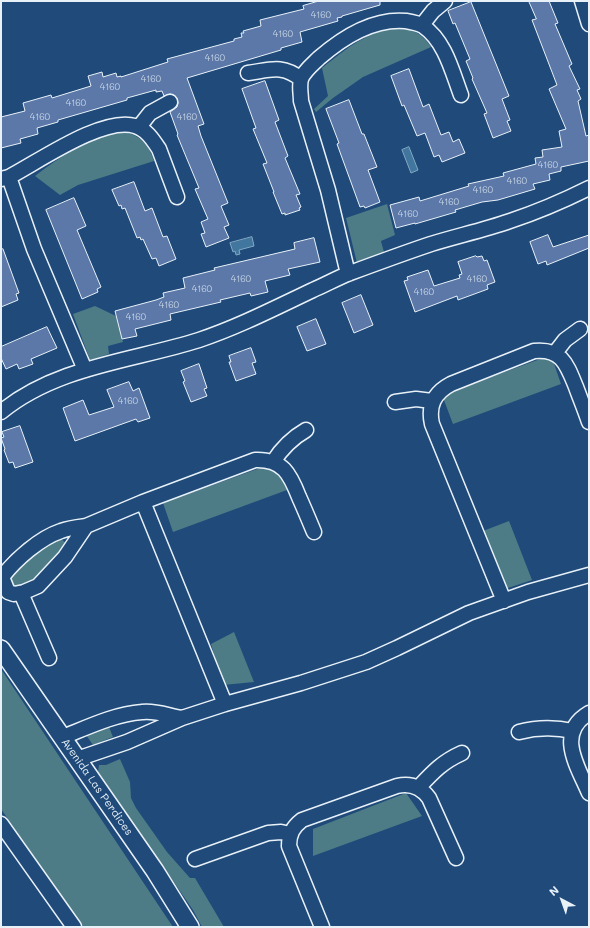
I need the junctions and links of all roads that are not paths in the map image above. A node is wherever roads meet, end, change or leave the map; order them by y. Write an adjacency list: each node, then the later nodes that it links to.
1 (445, 1): 4 (street)
2 (582, 1): 3 (street)
3 (589, 24)
4 (422, 25): 6 (street); 7 (street)
5 (248, 73): 6 (street)
6 (301, 79): 13 (street)
7 (461, 95)
8 (170, 102): 9 (street)
9 (139, 127): 10 (street); 12 (street)
10 (5, 178): 16 (street)
11 (589, 188): 13 (street)
12 (177, 197)
13 (348, 274): 16 (street)
14 (580, 329): 15 (street)
15 (555, 353): 17 (street); 21 (street)
16 (85, 370): 18 (street)
17 (432, 401): 19 (street); 29 (street)
18 (7, 402): 20 (street)
19 (395, 402)
20 (1, 412)
21 (589, 422)
22 (306, 430): 23 (street)
23 (273, 462): 24 (street); 26 (street)
24 (142, 502): 25 (street); 32 (street)
25 (86, 526): 28 (street); 28 (street)
26 (314, 532)
27 (589, 575): 29 (street)
28 (21, 592): 31 (street)
29 (504, 601): 32 (street)
30 (1, 649): 37 (street, Avenida Las Perdices)
31 (49, 658)
32 (225, 704): 34 (street)
33 (589, 713): 35 (street)
34 (182, 718): 37 (street); 39 (street)
35 (573, 731): 36 (street); 41 (street)
36 (519, 732)
37 (63, 737): 39 (street, Avenida Las Perdices)
38 (462, 753): 40 (street)
39 (77, 759): 47 (street, Avenida Las Perdices)
40 (418, 788): 43 (street); 44 (street)
41 (589, 793)
42 (1, 824): 46 (street)
43 (290, 834): 45 (street); 48 (street)
44 (456, 858)
45 (195, 859)
46 (74, 927)
47 (190, 927)
48 (322, 927)

